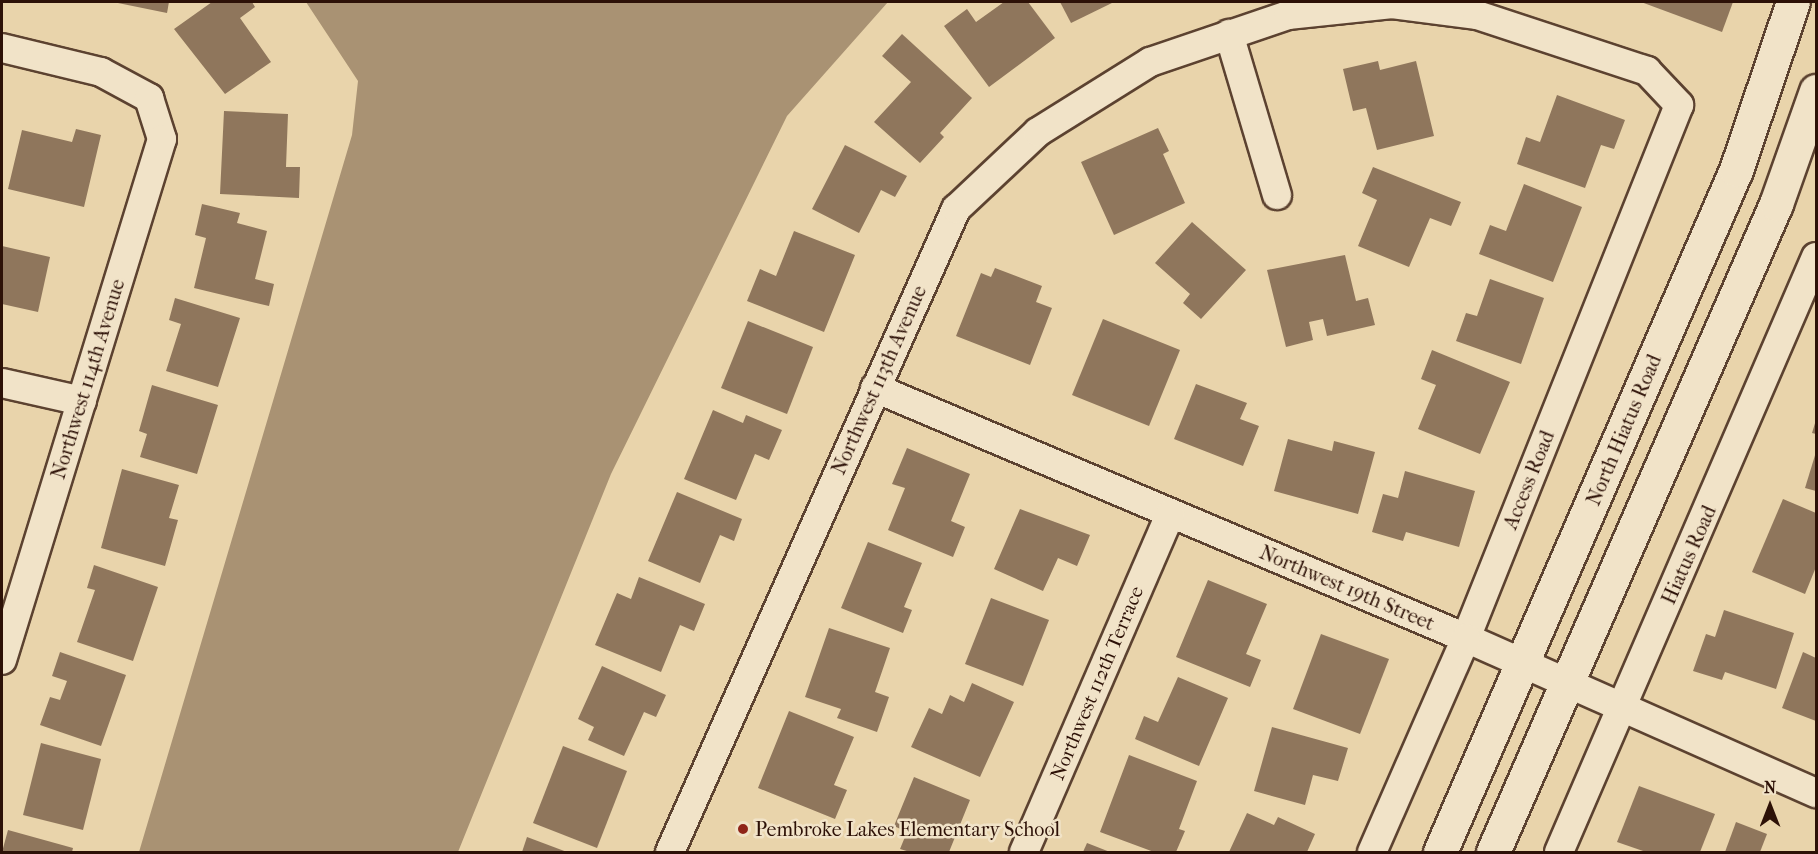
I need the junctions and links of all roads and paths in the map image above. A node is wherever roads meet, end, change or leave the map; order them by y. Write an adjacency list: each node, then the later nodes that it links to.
1 (1793, 2): 14 (main road, North Hiatus Road)
2 (1229, 34): 5 (street, Northwest 113th Avenue); 6 (street); 9 (street, Northwest 113th Avenue)
3 (2, 48): 10 (street, Northwest 114th Avenue)
4 (1816, 92): 15 (main road)
5 (1679, 105): 12 (street, Access Road)
6 (1277, 195)
7 (1816, 257): 16 (street, Hiatus Road)
8 (2, 383): 10 (street)
9 (875, 388): 11 (street, Northwest 19th Street); 18 (street, Northwest 113th Avenue)
10 (82, 401): 13 (street, Northwest 114th Avenue)
11 (1170, 514): 12 (street, Northwest 19th Street); 19 (street, Northwest 112th Terrace)
12 (1466, 638): 14 (street, Northwest 19th Street); 20 (street, Access Road)
13 (2, 660)
14 (1522, 663): 15 (street, Northwest 19th Street); 21 (main road, North Hiatus Road)
15 (1568, 682): 16 (street, Northwest 19th Street); 22 (main road)
16 (1622, 707): 17 (street, Northwest 19th Street); 23 (street, Hiatus Road)
17 (1816, 793)
18 (670, 852)
19 (1024, 852)
20 (1372, 852)
21 (1440, 852)
22 (1493, 852)
23 (1559, 852)

